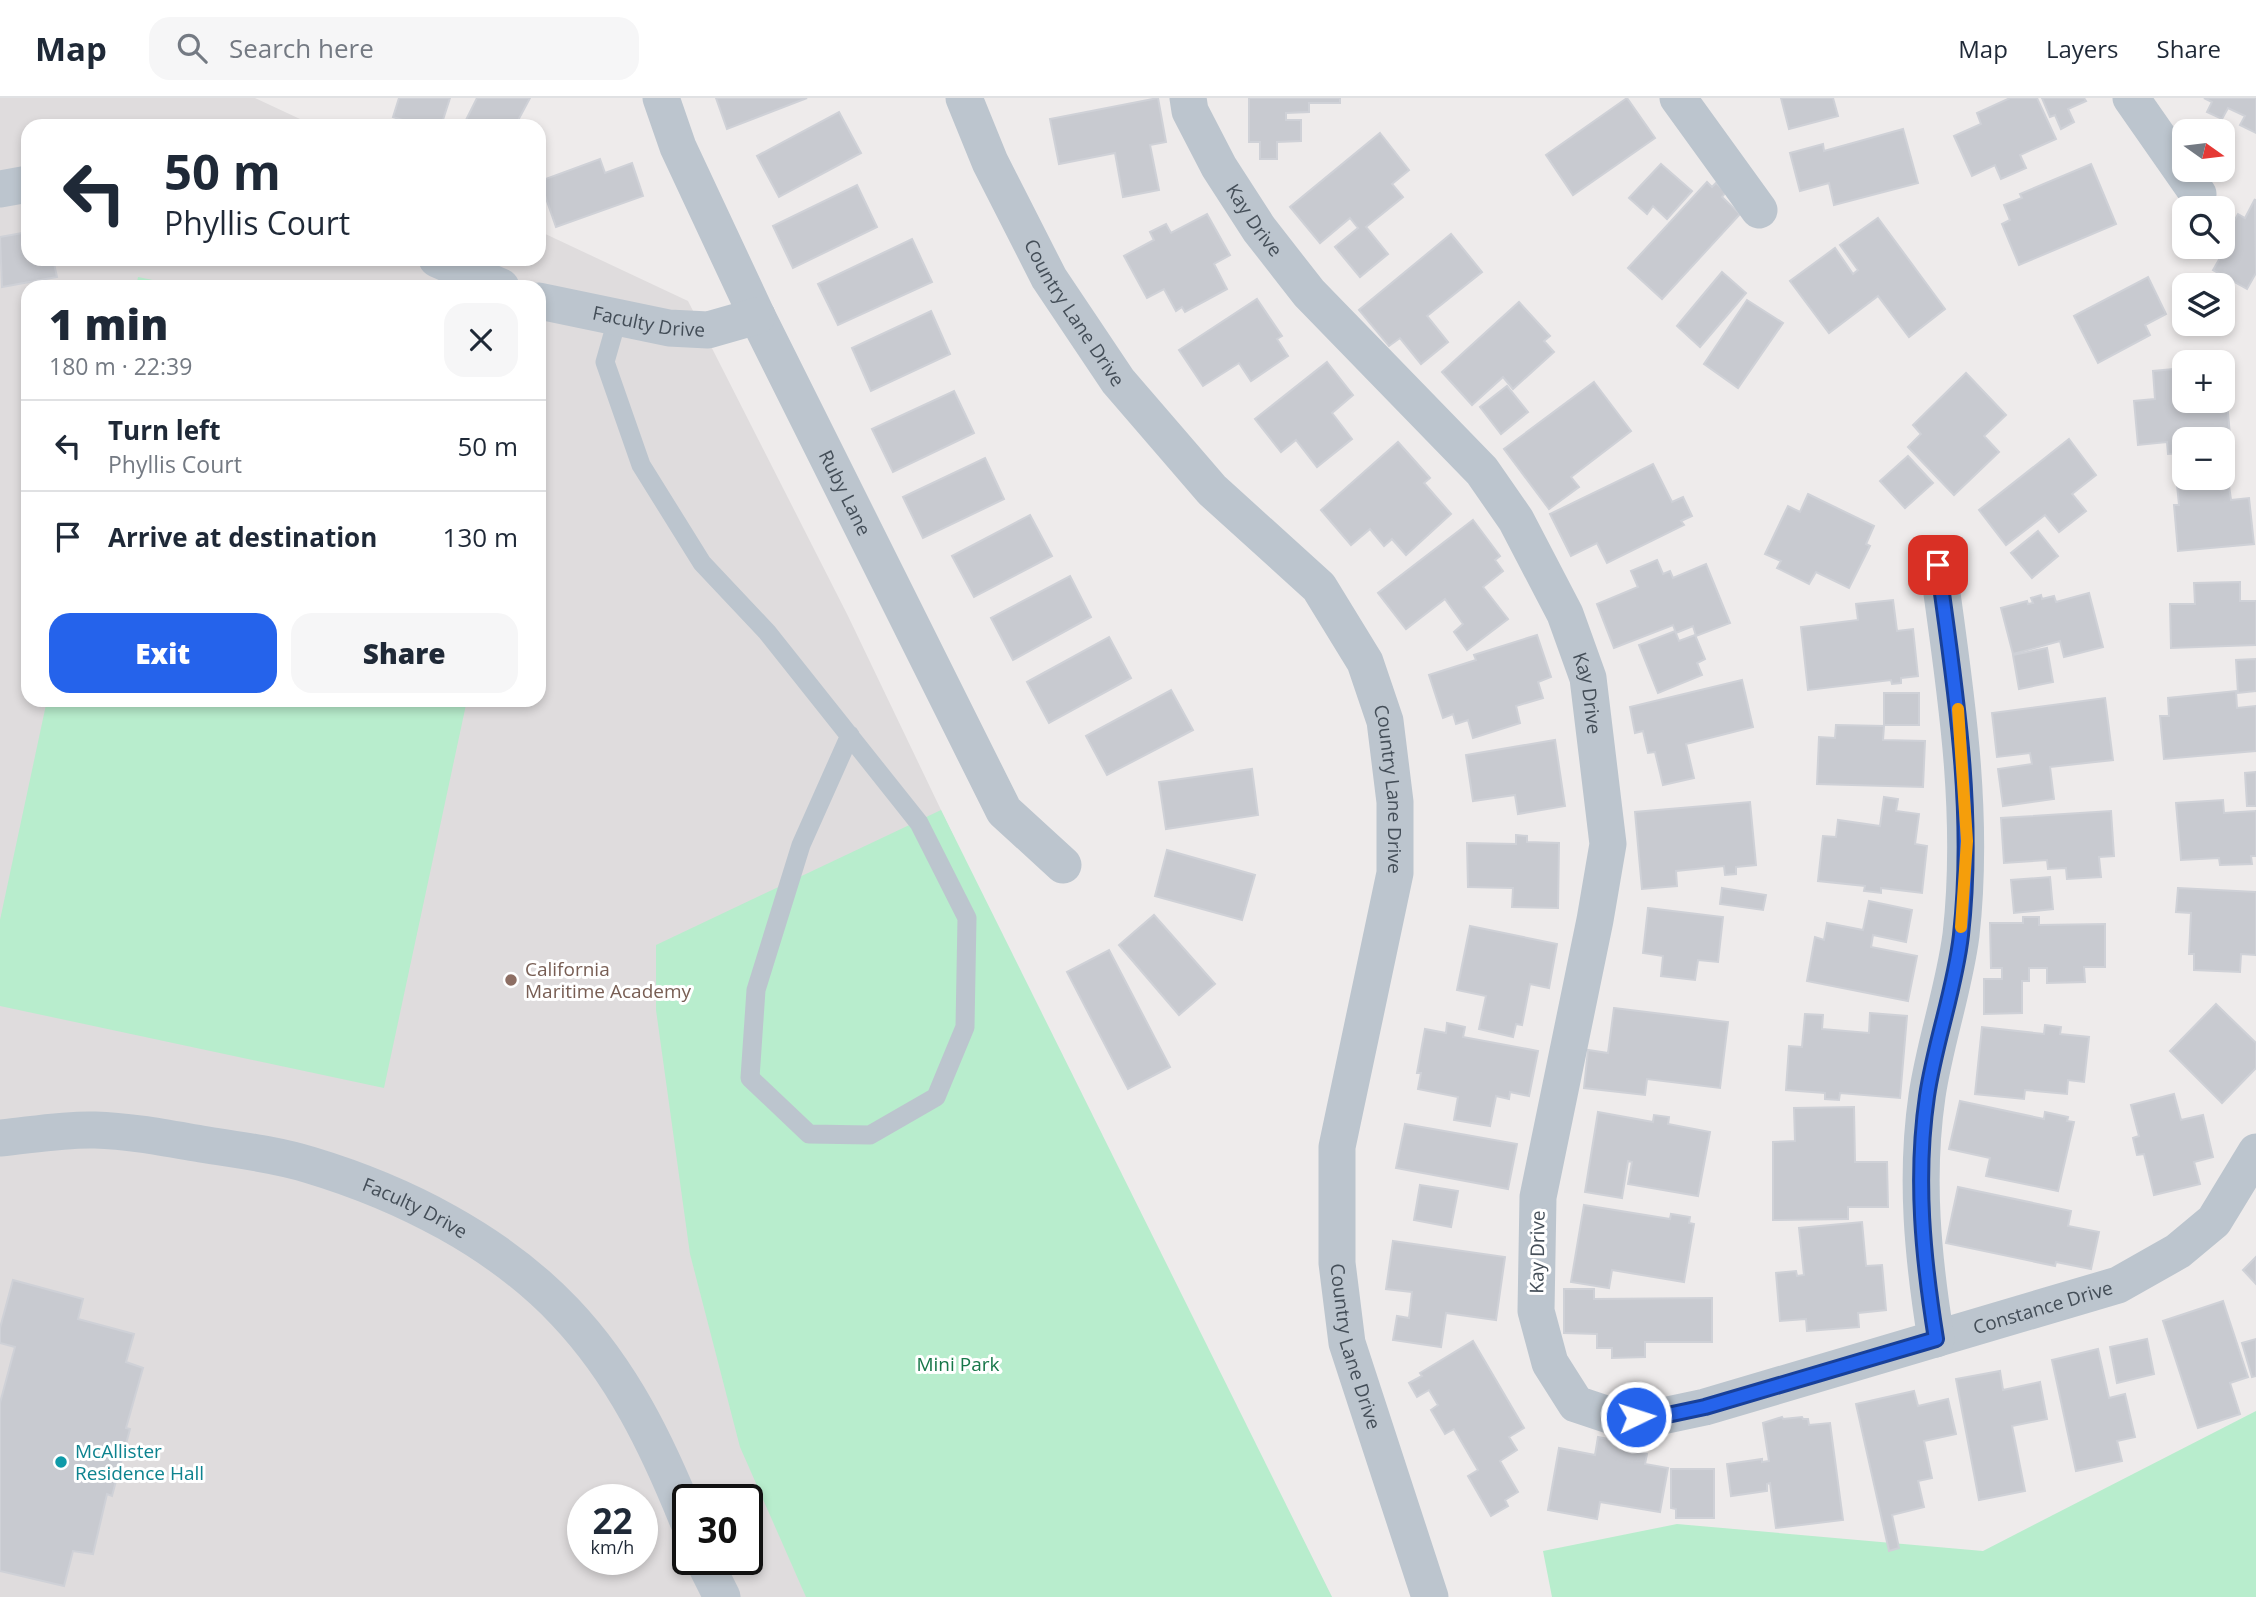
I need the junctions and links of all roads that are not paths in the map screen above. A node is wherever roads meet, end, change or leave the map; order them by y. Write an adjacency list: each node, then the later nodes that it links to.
1 (661, 98): 13 (street, Ruby Lane)
2 (964, 98): 25 (street, Country Lane Drive)
3 (1188, 98): 21 (street, Kay Drive)
4 (1678, 98): 9 (street)
5 (2131, 98): 8 (street)
6 (21, 185): 7 (street)
7 (0, 189)
8 (2198, 194)
9 (1759, 209)
10 (453, 266): 11 (street)
11 (486, 280)
12 (546, 303): 14 (street, Faculty Drive)
13 (757, 316): 14 (street, Faculty Drive); 17 (street, Ruby Lane)
14 (617, 320): 16 (lane)
15 (1938, 565): 20 (street)
16 (850, 735): 16 (lane)
17 (1063, 866)
18 (0, 1138): 22 (street, Faculty Drive)
19 (2256, 1152): 20 (street, Constance Drive)
20 (1936, 1339): 21 (street, Constance Drive)
21 (1576, 1404)
22 (673, 1484)
23 (711, 1575): 24 (street)
24 (722, 1597)
25 (1430, 1597)

